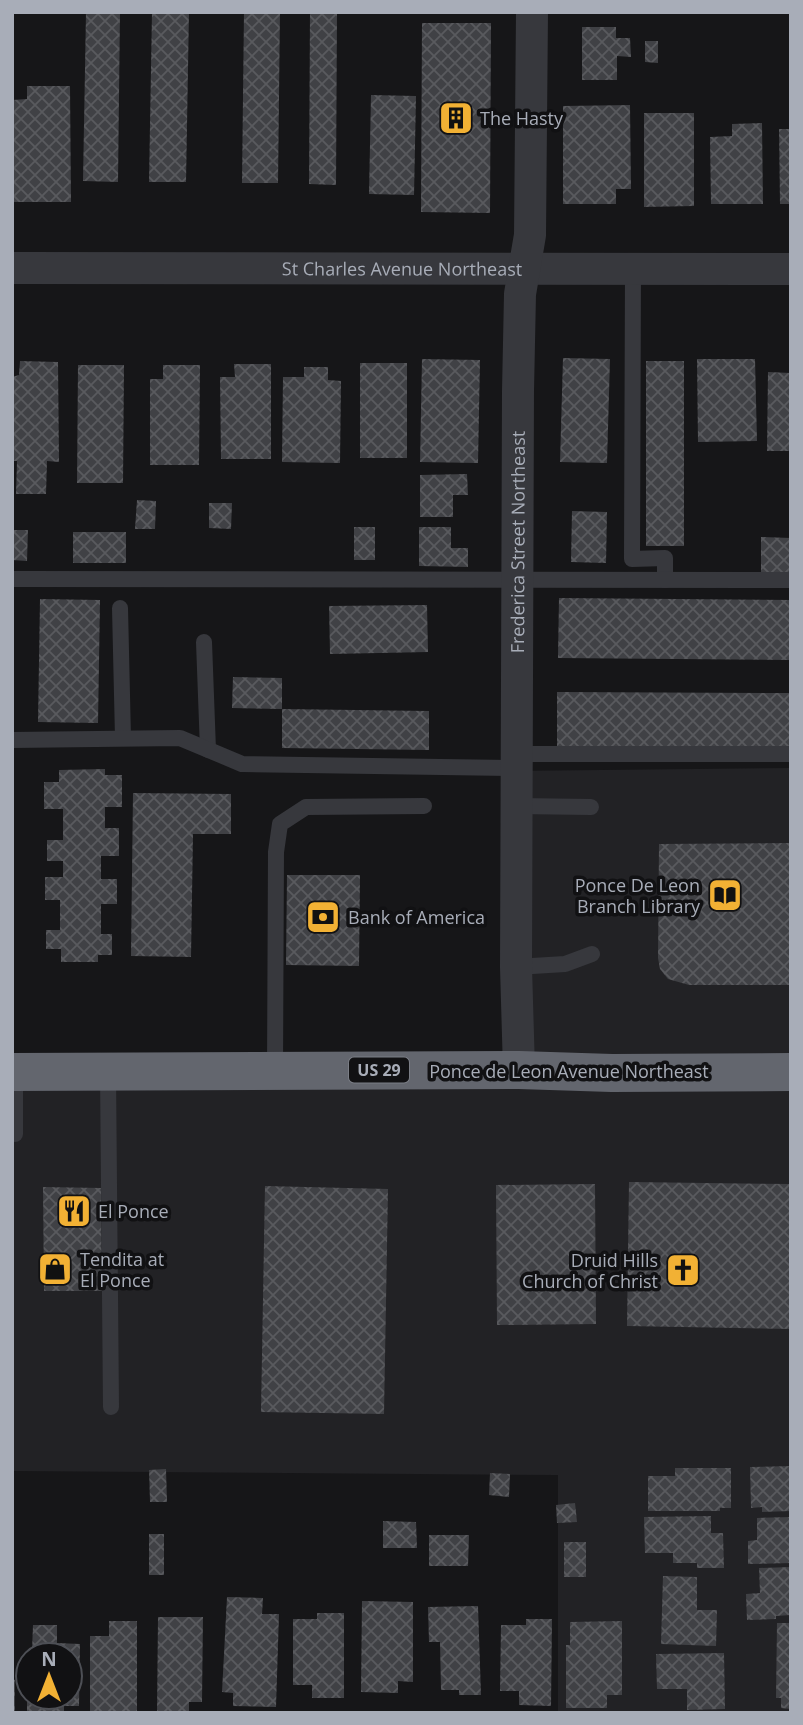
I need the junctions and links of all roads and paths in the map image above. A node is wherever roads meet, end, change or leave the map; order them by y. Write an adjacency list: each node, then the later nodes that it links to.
1 (532, 12): 3 (street, Frederica Street Northeast)
2 (12, 268): 3 (street, St Charles Avenue Northeast)
3 (524, 268): 4 (street, St Charles Avenue Northeast); 9 (street, Frederica Street Northeast)
4 (633, 269): 5 (street, St Charles Avenue Northeast); 7 (lane)
5 (791, 269)
6 (12, 579): 9 (lane)
7 (665, 580): 8 (lane); 9 (lane)
8 (791, 580)
9 (516, 581): 16 (street, Frederica Street Northeast)
10 (120, 608): 12 (lane)
11 (204, 642): 14 (lane)
12 (123, 738): 13 (lane); 14 (lane)
13 (12, 740)
14 (208, 750): 16 (lane)
15 (791, 754): 16 (lane)
16 (517, 761): 18 (street, Frederica Street Northeast)
17 (424, 806): 23 (lane)
18 (517, 806): 19 (lane); 21 (street, Frederica Street Northeast)
19 (591, 807)
20 (592, 954): 21 (lane)
21 (516, 967): 22 (street, Frederica Street Northeast)
22 (519, 1070): 23 (highway, Ponce de Leon Avenue Northeast / US 29); 26 (highway, Ponce de Leon Avenue Northeast / US 29)
23 (275, 1071): 25 (highway, Ponce de Leon Avenue Northeast / US 29)
24 (14, 1072): 25 (highway, Ponce de Leon Avenue Northeast / US 29); 27 (lane)
25 (108, 1072): 28 (lane)
26 (791, 1072)
27 (15, 1134)
28 (111, 1407)

